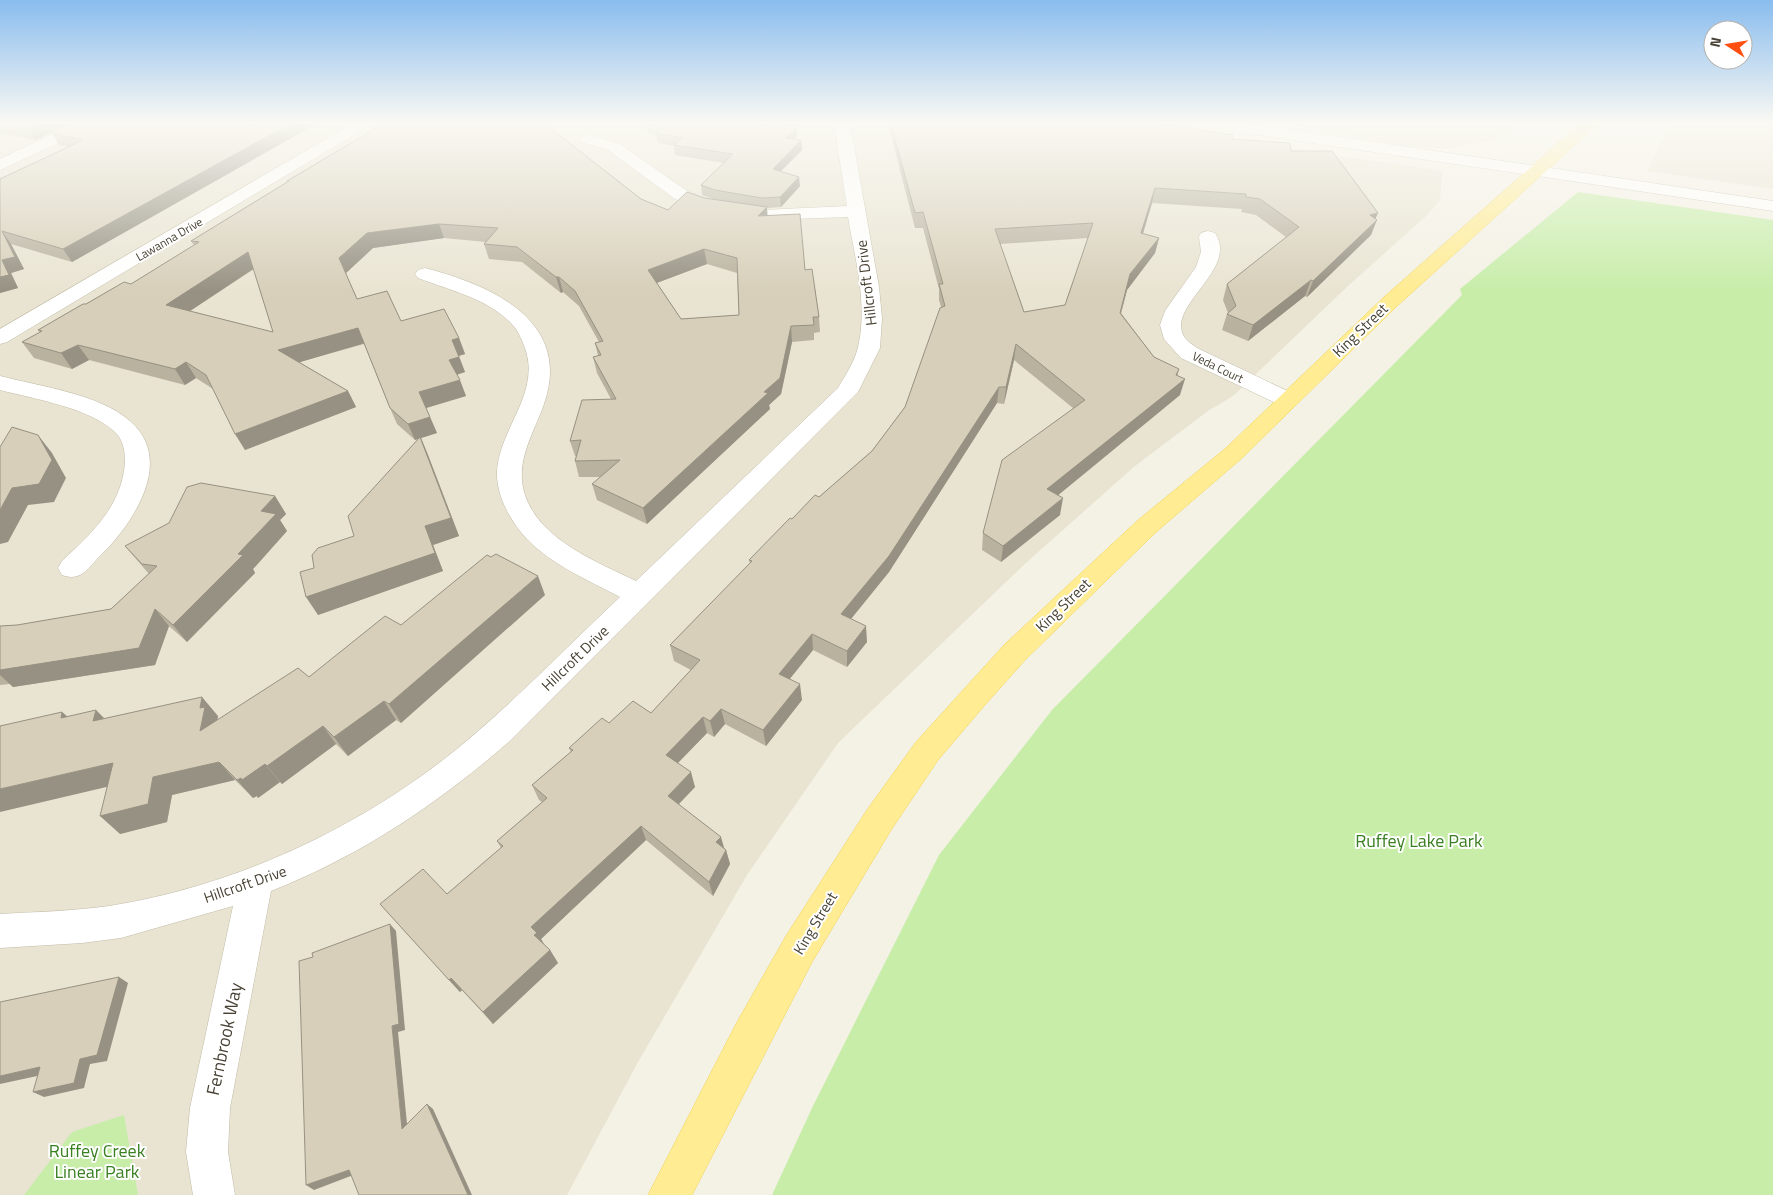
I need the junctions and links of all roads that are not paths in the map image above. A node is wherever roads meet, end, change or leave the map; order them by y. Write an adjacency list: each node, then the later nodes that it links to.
1 (269, 180): 10 (street, Lawanna Drive)
2 (659, 180): 7 (street)
3 (852, 180): 7 (street, Hillcroft Drive)
4 (1526, 180): 12 (main road, King Street)
5 (1601, 180): 6 (street)
6 (1773, 206)
7 (857, 212): 14 (street, Hillcroft Drive)
8 (1208, 237): 12 (street, Veda Court)
9 (425, 274): 14 (street)
10 (0, 338)
11 (0, 383): 13 (street)
12 (1288, 400): 18 (main road, King Street)
13 (71, 568)
14 (640, 595): 15 (street, Hillcroft Drive)
15 (255, 883): 16 (street, Hillcroft Drive); 17 (street, Fernbrook Way)
16 (0, 931)
17 (214, 1195)
18 (669, 1195)

